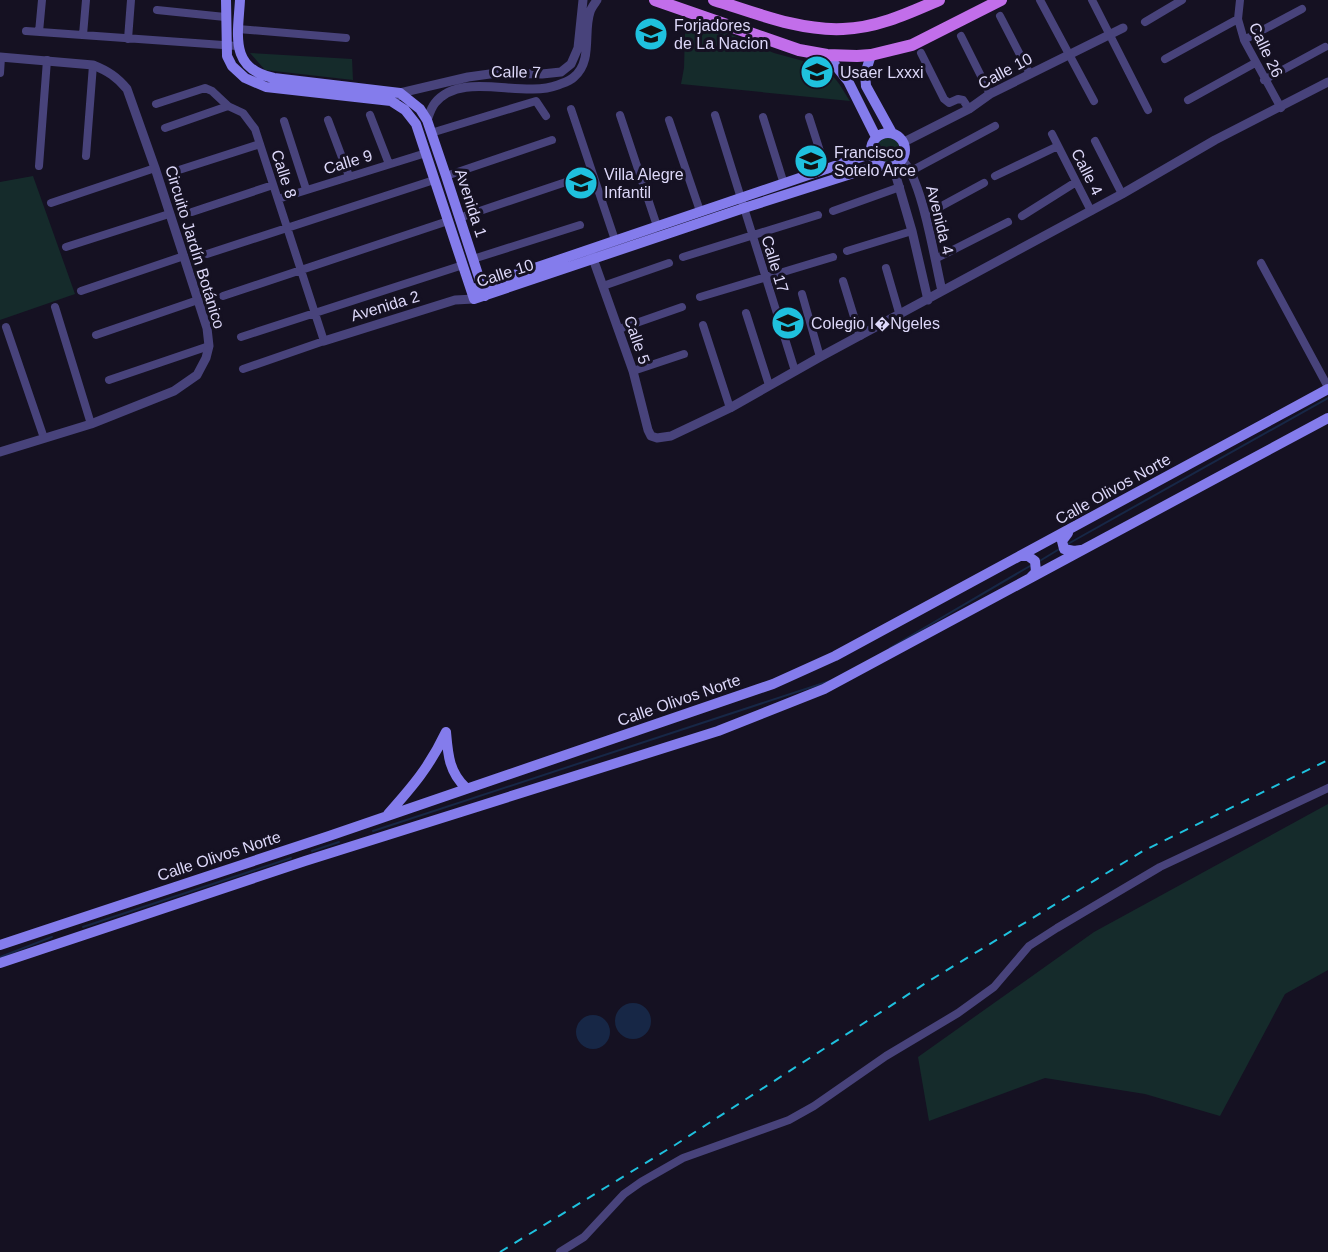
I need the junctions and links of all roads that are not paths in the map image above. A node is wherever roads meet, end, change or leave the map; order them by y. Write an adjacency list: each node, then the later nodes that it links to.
1 (42, 0): 27 (street)
2 (86, 0): 29 (street)
3 (131, 0): 32 (street)
4 (226, 0): 20 (main road)
5 (240, 0): 25 (main road)
6 (583, 0): 19 (street, Calle 7)
7 (597, 0): 19 (street, Calle 7)
8 (655, 0): 40 (main road)
9 (714, 0): 16 (main road)
10 (939, 0): 16 (main road)
11 (1001, 0): 39 (main road)
12 (1040, 0): 38 (street)
13 (1092, 0): 28 (street)
14 (1182, 0): 23 (street)
15 (1240, 0): 22 (street, Calle 26)
16 (912, 5)
17 (1302, 9): 33 (street)
18 (157, 10): 20 (street)
19 (585, 11): 51 (street, Calle 7); 69 (street, Calle 7)
20 (225, 16): 34 (main road)
21 (1000, 16): 47 (street)
22 (1238, 19): 33 (street, Calle 26); 42 (street)
23 (1145, 22)
24 (1123, 28): 28 (street, Calle 10)
25 (238, 29): 31 (street); 35 (main road)
26 (26, 31): 27 (street)
27 (39, 32): 29 (street)
28 (1110, 34): 38 (street, Calle 10); 59 (street)
29 (83, 35): 32 (street)
30 (961, 36): 50 (street)
31 (346, 38)
32 (128, 39): 34 (street)
33 (1244, 40): 44 (street, Calle 26)
34 (226, 46): 35 (street); 51 (main road, Calle 7)
35 (237, 46): 51 (main road, Calle 7)
36 (1325, 47): 48 (street)
37 (921, 53): 57 (street)
38 (1070, 54): 47 (street, Calle 10); 53 (street)
39 (871, 55): 40 (main road); 73 (main road)
40 (827, 56): 75 (main road)
41 (1, 57): 43 (street, Circuito Jardín Botánico); 46 (street)
42 (1165, 59)
43 (47, 60): 45 (street, Circuito Jardín Botánico); 87 (street)
44 (1254, 63): 48 (street, Calle 26); 52 (street)
45 (93, 65): 83 (street); 88 (street, Circuito Jardín Botánico)
46 (0, 73)
47 (1030, 74): 50 (street, Calle 10)
48 (1264, 80): 56 (street, Calle 26)
49 (1328, 82): 56 (street)
50 (990, 94): 57 (street, Calle 10)
51 (397, 98): 69 (main road)
52 (1188, 100)
53 (1094, 101)
54 (156, 104): 55 (street, Calle 8)
55 (228, 106): 71 (street); 79 (street, Calle 8)
56 (1281, 108): 105 (street)
57 (969, 109): 78 (street, Calle 10)
58 (572, 110): 125 (street)
59 (1148, 110)
60 (370, 115): 85 (street)
61 (620, 115): 121 (street)
62 (715, 115): 108 (street, Calle 17)
63 (546, 116): 72 (street)
64 (763, 117): 99 (street)
65 (809, 117): 90 (street)
66 (328, 120): 92 (street)
67 (669, 120): 112 (street)
68 (284, 121): 103 (street)
69 (422, 122): 72 (main road, Avenida 1); 81 (main road, Avenida 1)
70 (995, 126): 91 (street)
71 (165, 128)
72 (431, 133): 93 (main road, Avenida 1)
73 (892, 133): 75 (main road); 78 (main road)
74 (1052, 134): 80 (street, Calle 4)
75 (876, 137): 82 (main road)
76 (552, 140): 93 (street)
77 (1095, 141): 105 (street)
78 (903, 142): 84 (main road)
79 (260, 144): 89 (street); 100 (street, Calle 8)
80 (1058, 146): 94 (street); 97 (street, Calle 4)
81 (426, 153): 85 (street, Calle 9); 95 (main road, Avenida 1)
82 (870, 154): 86 (main road); 90 (main road, Calle 10)
83 (86, 156)
84 (897, 163): 86 (main road); 91 (street, Avenida 4); 101 (street, Avenida 4)
85 (389, 164): 92 (street, Calle 9)
86 (879, 165): 108 (main road, Calle 10)
87 (39, 166)
88 (155, 168): 107 (street); 113 (street, Circuito Jardín Botánico)
89 (179, 170)
90 (826, 170): 99 (main road, Calle 10)
91 (911, 171): 115 (street, Avenida 4)
92 (349, 176): 103 (street, Calle 9)
93 (446, 176): 102 (main road, Avenida 1)
94 (995, 176)
95 (434, 180): 104 (main road, Avenida 1); 122 (street)
96 (566, 182): 117 (street)
97 (1076, 182): 109 (street, Calle 4); 116 (street)
98 (984, 183): 115 (street)
99 (784, 184): 108 (main road, Calle 10)
100 (273, 185): 106 (street, Calle 8); 111 (street)
101 (900, 187): 110 (street); 123 (street, Avenida 4)
102 (450, 188): 104 (street); 117 (main road, Avenida 1)
103 (306, 189): 106 (street, Calle 9)
104 (439, 192): 118 (main road, Avenida 1)
105 (1122, 194): 109 (street)
106 (278, 198): 122 (street, Calle 8)
107 (51, 203)
108 (743, 204): 112 (main road, Calle 10); 124 (street, Calle 17); 134 (main road, Calle 10)
109 (1091, 210): 144 (street)
110 (833, 211)
111 (192, 212)
112 (700, 212): 121 (main road, Calle 10)
113 (169, 214): 126 (street); 130 (street, Circuito Jardín Botánico)
114 (818, 215): 124 (street)
115 (925, 215): 133 (street, Avenida 4)
116 (1022, 216)
117 (459, 218): 135 (main road, Avenida 1)
118 (448, 221): 135 (main road, Avenida 1); 139 (street)
119 (1008, 222): 133 (street)
120 (580, 225): 135 (street)
121 (657, 226): 125 (main road, Calle 10)
122 (288, 227): 129 (street); 139 (street, Calle 8)
123 (912, 231): 128 (street); 151 (street, Avenida 4)
124 (752, 234): 132 (street); 140 (street, Calle 17)
125 (615, 240): 127 (main road, Calle 10)
126 (66, 247)
127 (589, 248): 134 (street, Calle 5); 145 (main road, Calle 10)
128 (847, 251)
129 (207, 255)
130 (184, 256): 143 (street); 149 (street, Circuito Jardín Botánico)
131 (833, 256): 140 (street)
132 (683, 257)
133 (935, 259): 144 (street, Avenida 4)
134 (593, 260): 142 (street, Calle 5); 145 (main road, Calle 10)
135 (468, 262): 145 (main road, Avenida 1); 154 (street)
136 (669, 263): 142 (street)
137 (1261, 263): 172 (street)
138 (886, 268): 156 (street)
139 (300, 270): 147 (street); 154 (street, Calle 8)
140 (765, 277): 148 (street); 169 (street, Calle 17)
141 (843, 281): 161 (street)
142 (603, 286): 159 (street, Calle 5)
143 (81, 291)
144 (942, 291): 151 (street)
145 (478, 293): 150 (street, Calle 10)
146 (802, 294): 166 (street)
147 (223, 296)
148 (700, 297)
149 (198, 300): 160 (street); 164 (street, Circuito Jardín Botánico)
150 (455, 300): 163 (street, Avenida 2)
151 (928, 300): 156 (street)
152 (55, 307): 175 (street)
153 (681, 307): 159 (street)
154 (314, 313): 162 (street); 163 (street, Calle 8)
155 (746, 313): 171 (street)
156 (900, 316): 161 (street)
157 (703, 325): 173 (street)
158 (6, 327): 176 (street)
159 (619, 329): 168 (street, Calle 5)
160 (96, 335)
161 (860, 336): 166 (street)
162 (241, 337)
163 (324, 341): 167 (street)
164 (209, 346): 170 (street); 175 (street, Circuito Jardín Botánico)
165 (684, 354): 168 (street)
166 (820, 357): 169 (street)
167 (243, 369)
168 (633, 371): 173 (street, Calle 5)
169 (795, 371): 171 (street)
170 (109, 380)
171 (769, 385): 173 (street)
172 (1328, 388): 178 (main road, Calle Olivos Norte)
173 (730, 408)
174 (1328, 418): 179 (main road, Calle Olivos Norte)
175 (91, 424): 176 (street, Circuito Jardín Botánico)
176 (44, 438): 177 (street, Circuito Jardín Botánico)
177 (0, 452)
178 (1068, 533): 179 (main road); 180 (main road, Calle Olivos Norte)
179 (1079, 550): 181 (main road, Calle Olivos Norte)
180 (1025, 556): 181 (main road); 182 (main road, Calle Olivos Norte)
181 (1033, 575): 186 (main road, Calle Olivos Norte)
182 (466, 788): 184 (main road, Calle Olivos Norte); 184 (main road)
183 (1328, 788): 187 (street)
184 (386, 817): 185 (main road, Calle Olivos Norte)
185 (0, 945)
186 (0, 963)
187 (560, 1252)

